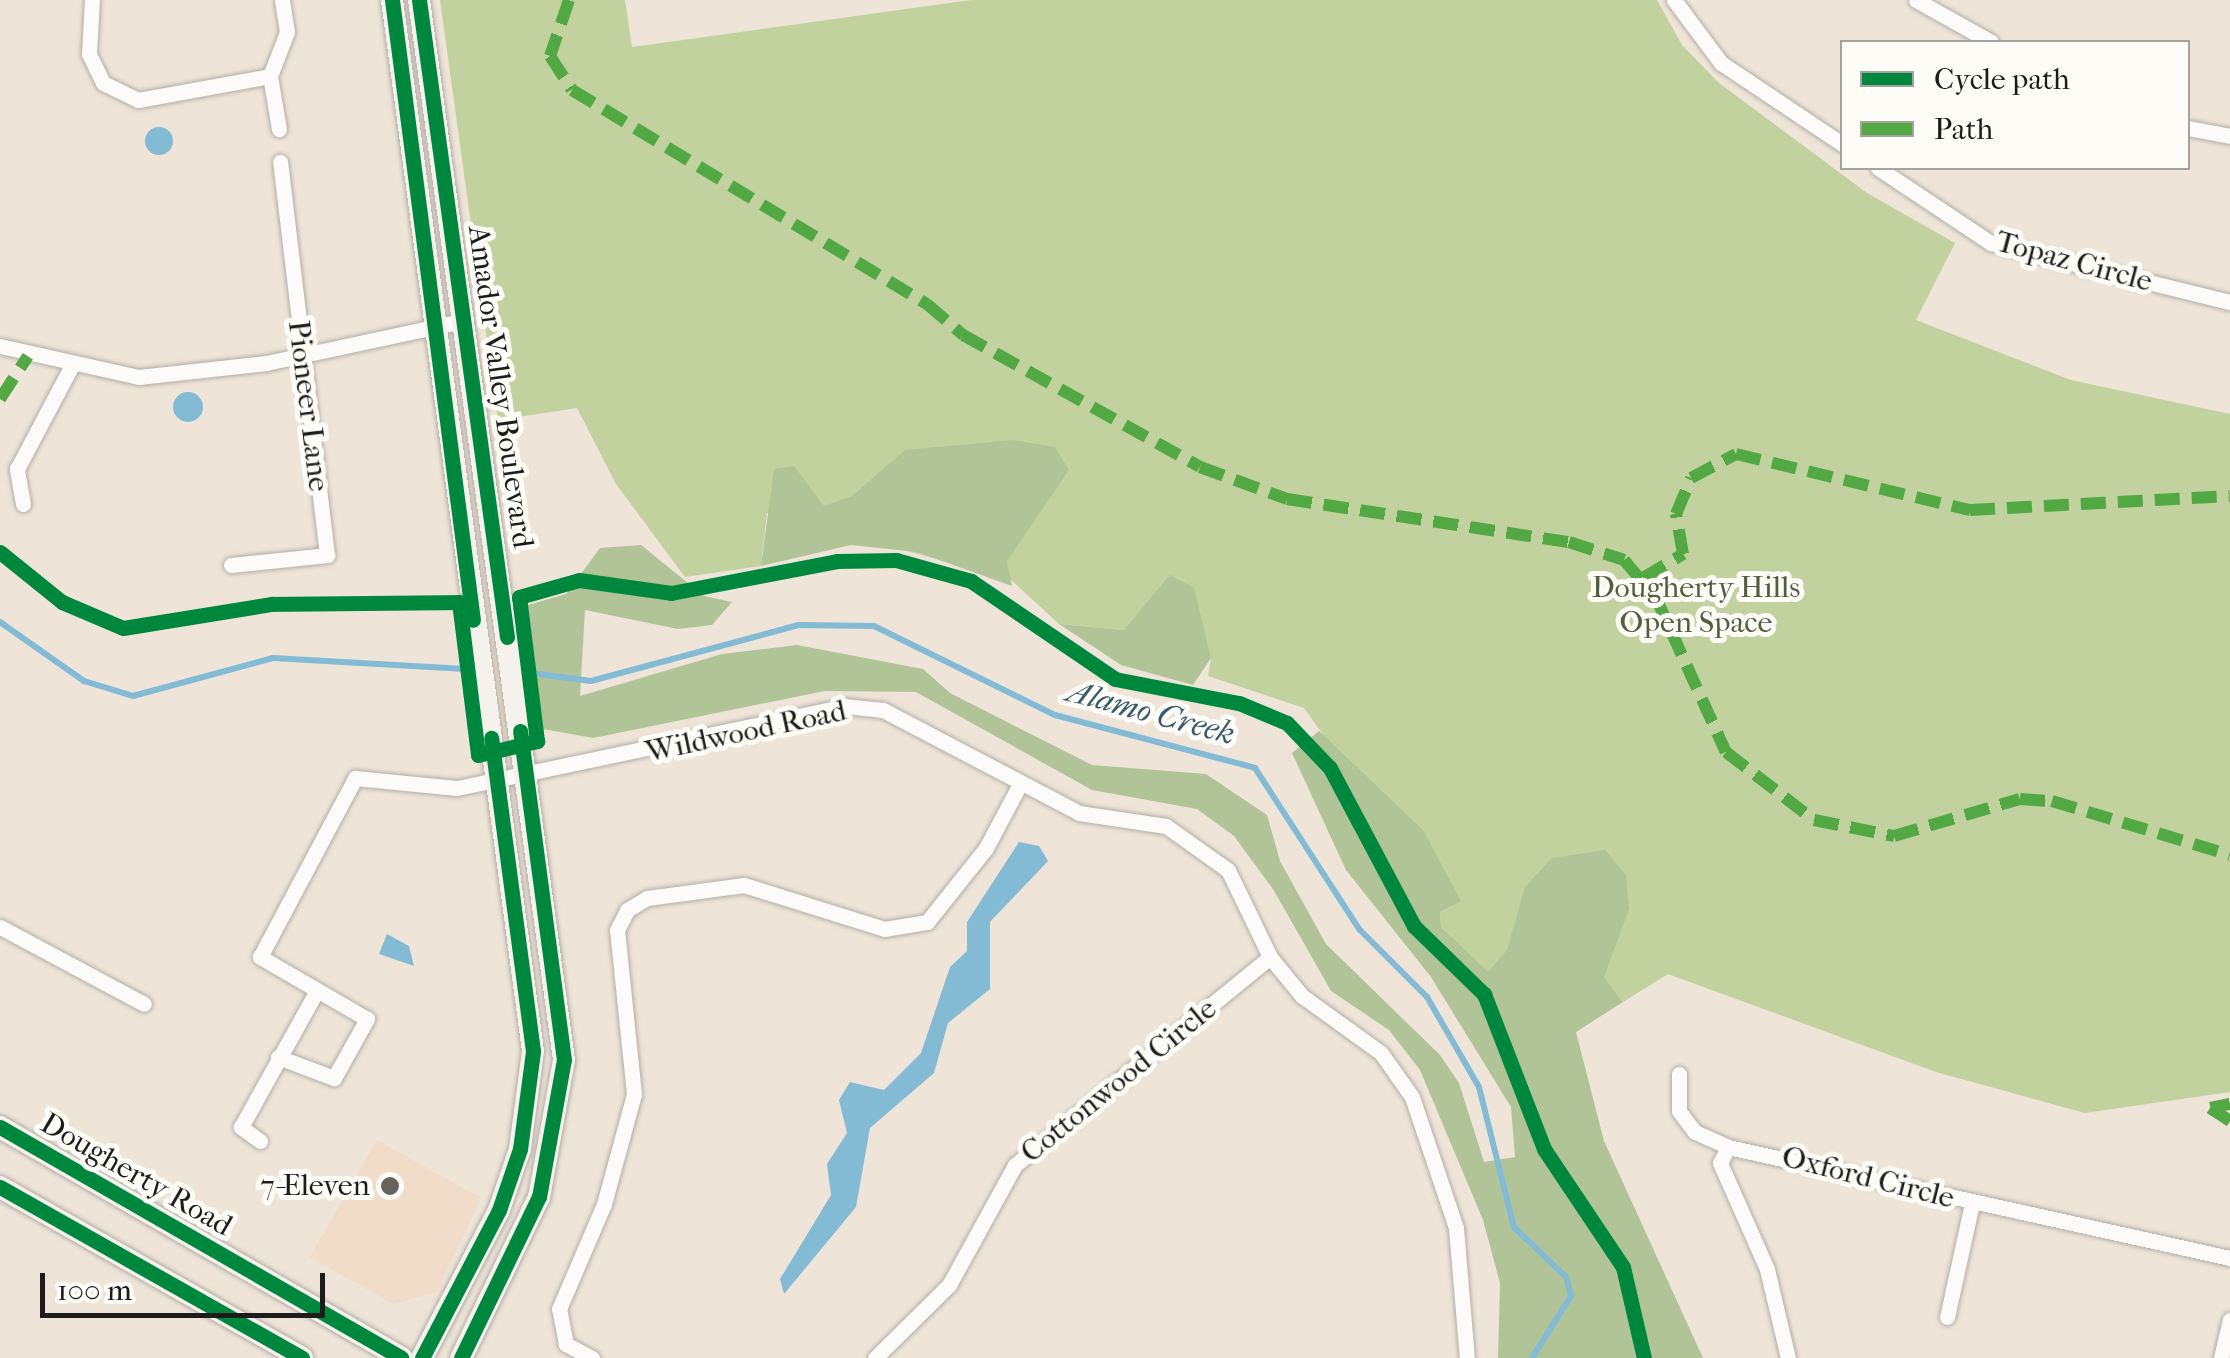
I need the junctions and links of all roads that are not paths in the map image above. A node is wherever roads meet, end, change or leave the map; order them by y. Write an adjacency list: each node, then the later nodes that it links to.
1 (92, 0): 8 (street)
2 (282, 0): 8 (street)
3 (392, 0): 17 (street, Amador Valley Boulevard)
4 (419, 0): 16 (street, Amador Valley Boulevard)
5 (1674, 0): 12 (street)
6 (1916, 0): 7 (street)
7 (1987, 40)
8 (270, 76): 10 (street)
9 (2190, 128): 11 (street)
10 (279, 129)
11 (2230, 136)
12 (1840, 143)
13 (280, 162): 19 (street, Pioneer Lane)
14 (1881, 170): 15 (street, Topaz Circle)
15 (2230, 302)
16 (462, 321): 17 (street); 23 (street, Amador Valley Boulevard)
17 (435, 325): 19 (street); 24 (street, Amador Valley Boulevard)
18 (0, 346): 20 (street)
19 (301, 356): 20 (street); 22 (street, Pioneer Lane)
20 (71, 367): 21 (street)
21 (23, 504)
22 (231, 565)
23 (526, 772): 24 (street, Wildwood Road); 25 (street, Wildwood Road); 43 (street, Amador Valley Boulevard)
24 (496, 776): 28 (street, Wildwood Road); 42 (street, Amador Valley Boulevard)
25 (1019, 786): 27 (street, Wildwood Road); 44 (street)
26 (0, 928): 29 (street)
27 (1270, 957): 45 (street, Cottonwood Circle); 46 (street, Wildwood Road)
28 (316, 992): 30 (street); 30 (street)
29 (144, 1004)
30 (278, 1057): 33 (street)
31 (1678, 1074): 34 (street)
32 (0, 1128): 41 (street, Dougherty Road)
33 (260, 1141)
34 (1728, 1147): 36 (street, Oxford Circle); 47 (street, Oxford Circle)
35 (0, 1187): 40 (street)
36 (1972, 1204): 37 (street, Oxford Circle); 38 (street)
37 (2230, 1258)
38 (1947, 1318)
39 (2230, 1320): 48 (street)
40 (302, 1358)
41 (401, 1358)
42 (422, 1358)
43 (462, 1358)
44 (592, 1358)
45 (875, 1358)
46 (1467, 1358)
47 (1788, 1358)
48 (2221, 1358)

